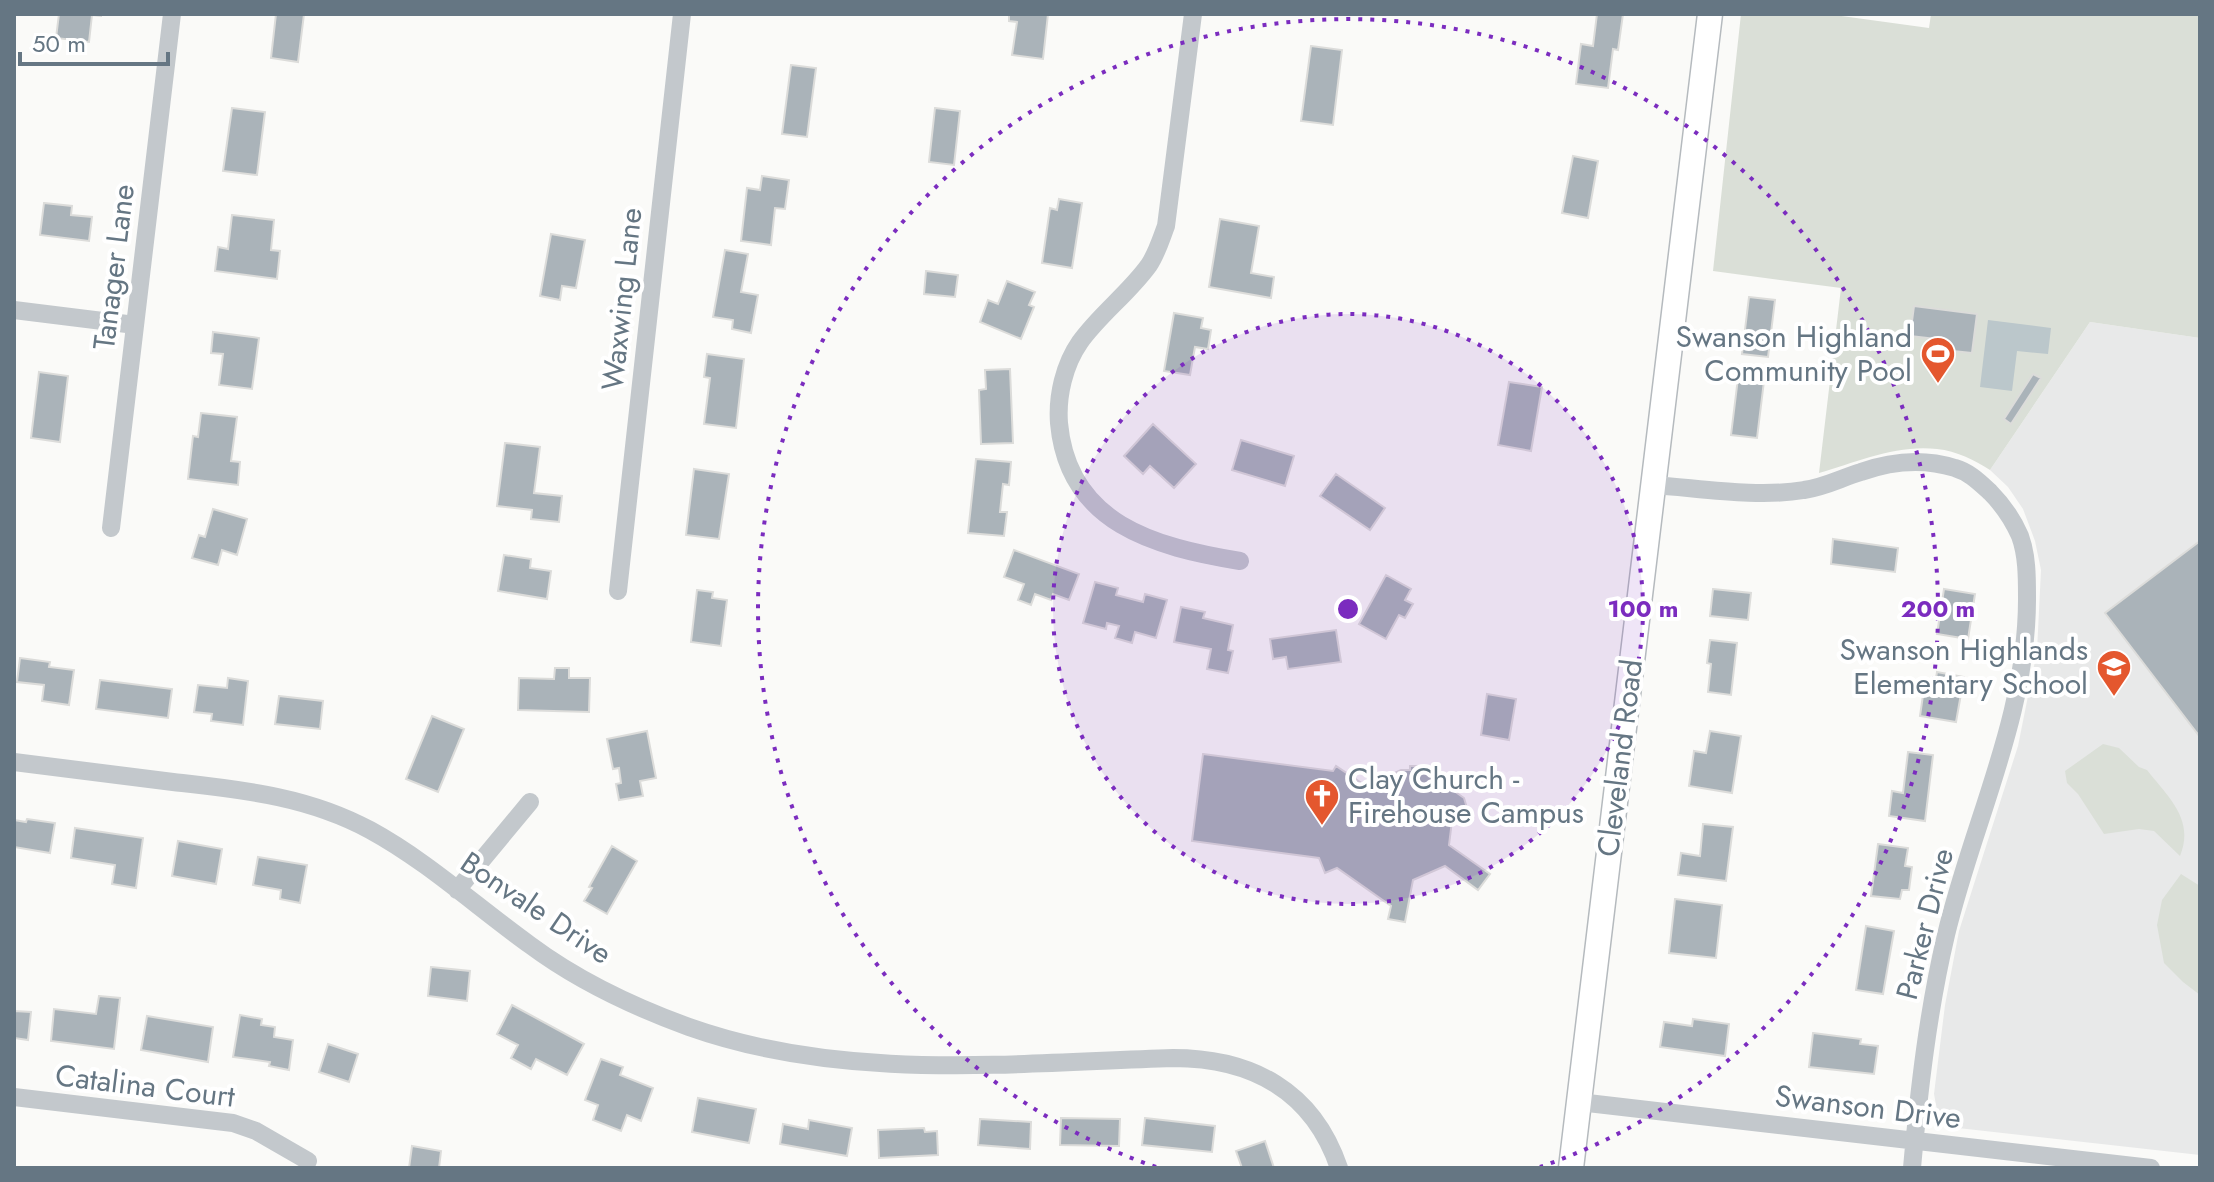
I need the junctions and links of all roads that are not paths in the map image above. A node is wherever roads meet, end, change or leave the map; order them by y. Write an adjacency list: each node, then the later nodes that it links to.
1 (172, 14): 6 (street, Tanager Lane)
2 (682, 14): 10 (street, Waxwing Lane)
3 (1193, 14): 9 (street)
4 (1710, 14): 7 (main road, Cleveland Road)
5 (14, 310): 6 (street)
6 (135, 325): 8 (street, Tanager Lane)
7 (1653, 485): 15 (main road, Cleveland Road); 16 (street, Parker Drive)
8 (111, 528)
9 (1240, 561)
10 (618, 591)
11 (14, 762): 13 (street, Bonvale Drive)
12 (530, 802): 13 (street)
13 (457, 890): 18 (street, Bonvale Drive)
14 (14, 1097): 17 (street, Catalina Court)
15 (1579, 1102): 16 (street, Swanson Drive); 19 (main road, Cleveland Road)
16 (1915, 1140): 20 (street, Parker Drive); 21 (street, Swanson Drive)
17 (308, 1161)
18 (1339, 1168)
19 (1571, 1168)
20 (1912, 1168)
21 (2151, 1168)

